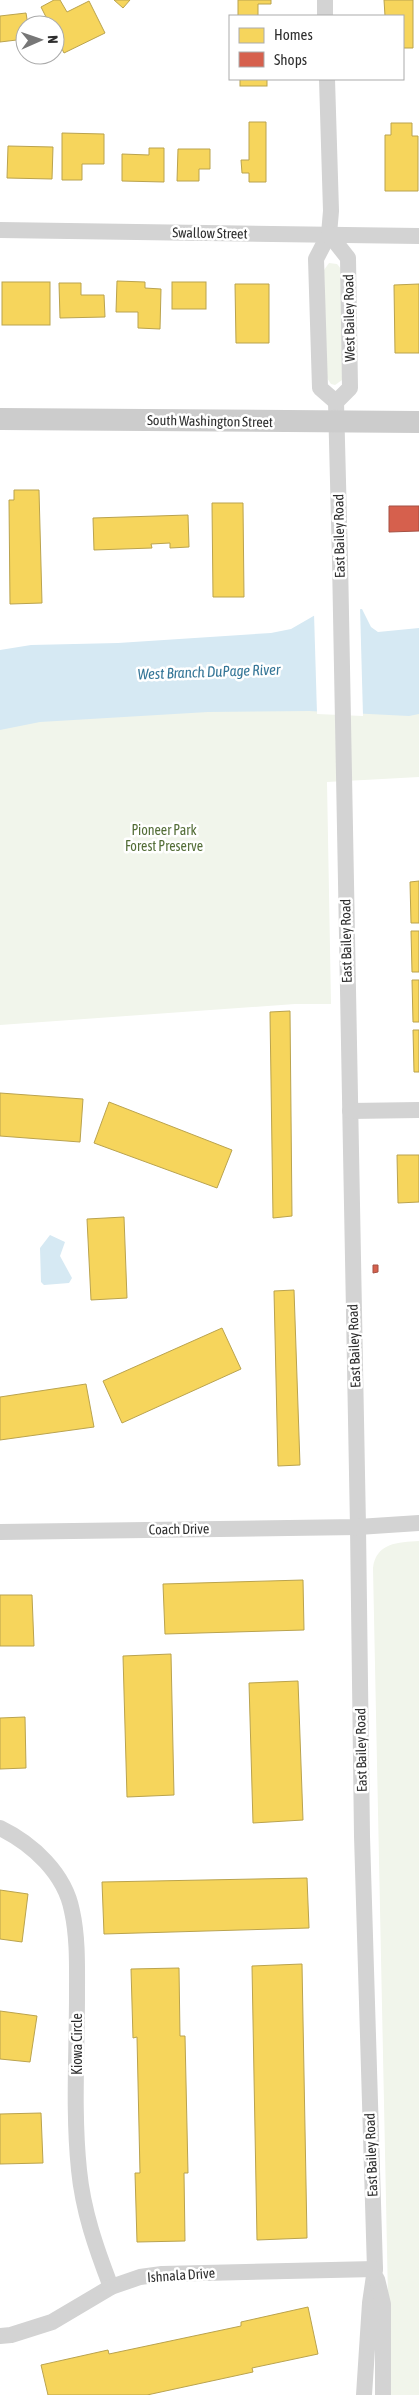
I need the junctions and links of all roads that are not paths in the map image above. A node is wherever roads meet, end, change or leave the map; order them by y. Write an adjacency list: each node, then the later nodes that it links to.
1 (325, 0): 2 (street)
2 (325, 15)
3 (327, 80): 5 (street)
4 (0, 230): 5 (street, Swallow Street)
5 (328, 234): 6 (street, Swallow Street); 7 (street); 7 (street, West Bailey Road)
6 (419, 236)
7 (336, 412): 8 (main road, South Washington Street); 9 (main road, South Washington Street); 11 (street, East Bailey Road)
8 (0, 419)
9 (419, 422)
10 (419, 1110): 11 (street)
11 (350, 1111): 13 (street, East Bailey Road)
12 (419, 1523): 13 (street, Coach Drive)
13 (358, 1527): 14 (street, Coach Drive); 16 (street, East Bailey Road)
14 (0, 1532)
15 (0, 1828): 17 (street, Kiowa Circle)
16 (375, 2270): 17 (street, Ishnala Drive); 19 (street, East Bailey Road); 20 (street, East Bailey Road)
17 (111, 2287): 18 (street, Ishnala Drive)
18 (0, 2336)
19 (364, 2395)
20 (383, 2395)

